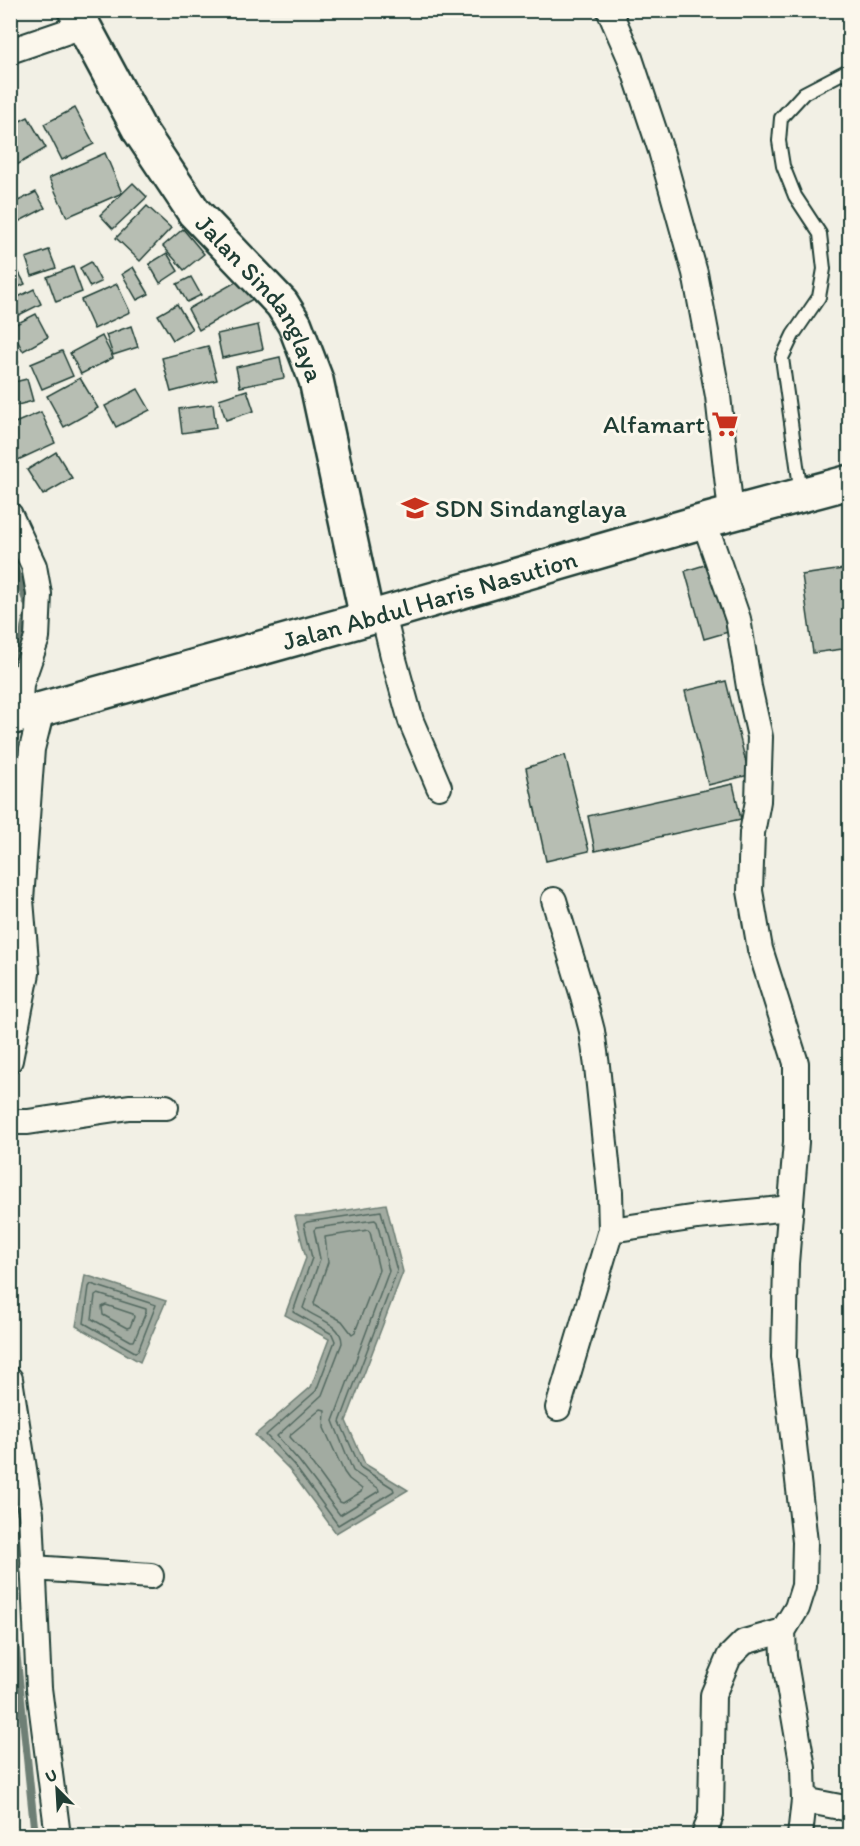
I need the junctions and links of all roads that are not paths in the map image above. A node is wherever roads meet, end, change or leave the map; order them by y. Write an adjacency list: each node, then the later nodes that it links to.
1 (609, 10): 8 (street)
2 (79, 18): 3 (street); 9 (main road, Jalan Sindanglaya)
3 (10, 51)
4 (849, 69): 6 (lane)
5 (849, 482): 6 (main road, Jalan Abdul Haris Nasution)
6 (801, 495): 8 (main road, Jalan Abdul Haris Nasution)
7 (10, 515): 10 (street)
8 (718, 517): 9 (main road, Jalan Abdul Haris Nasution); 16 (street)
9 (375, 616): 10 (main road, Jalan Abdul Haris Nasution); 11 (street)
10 (24, 714): 13 (street)
11 (439, 787)
12 (554, 900): 17 (street)
13 (10, 1060)
14 (166, 1107): 15 (street)
15 (10, 1122)
16 (791, 1208): 17 (street); 22 (street)
17 (611, 1230): 19 (street)
18 (10, 1379): 20 (street)
19 (558, 1408)
20 (33, 1568): 21 (street); 25 (street)
21 (152, 1576)
22 (783, 1631): 23 (street); 26 (street)
23 (804, 1800): 24 (street); 27 (street)
24 (849, 1809)
25 (58, 1836)
26 (704, 1836)
27 (800, 1836)

